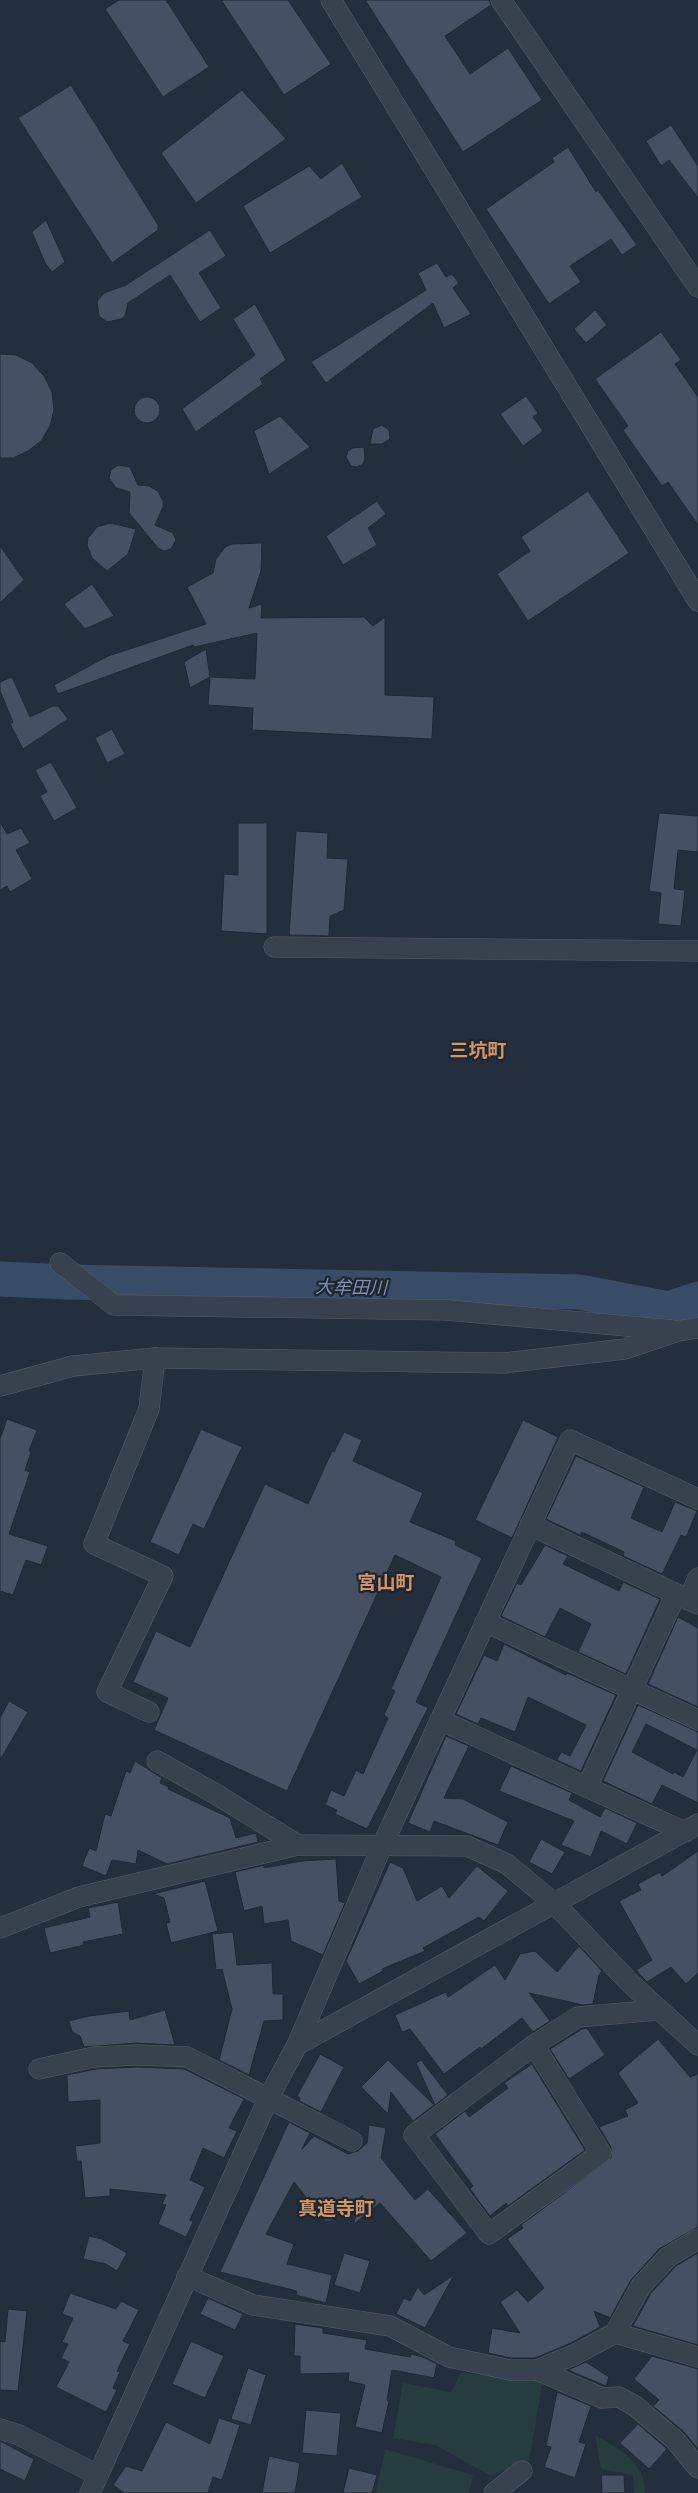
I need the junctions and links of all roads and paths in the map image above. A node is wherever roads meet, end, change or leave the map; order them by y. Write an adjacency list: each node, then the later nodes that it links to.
1 (331, 0): 4 (street)
2 (501, 0): 3 (street)
3 (698, 287)
4 (698, 601)
5 (274, 947): 6 (street)
6 (698, 951)
7 (60, 1263): 8 (street)
8 (688, 1330): 9 (street)
9 (155, 1358): 10 (street); 17 (street)
10 (0, 1386)
11 (698, 1499): 12 (street)
12 (530, 1525): 14 (street); 15 (street)
13 (698, 1578): 14 (street)
14 (687, 1600): 16 (street)
15 (484, 1622): 16 (street); 18 (street)
16 (633, 1688): 19 (street); 21 (street)
17 (149, 1712)
18 (440, 1720): 21 (street); 24 (street)
19 (698, 1720)
20 (157, 1761): 23 (street)
21 (587, 1787): 22 (street)
22 (694, 1828): 25 (street)
23 (298, 1845): 24 (street); 26 (street)
24 (382, 1846): 25 (street); 28 (street)
25 (555, 1904): 27 (street); 28 (street)
26 (0, 1928)
27 (658, 2010): 29 (street); 30 (street)
28 (297, 2045): 32 (street)
29 (534, 2046): 29 (street)
30 (698, 2046)
31 (39, 2069): 32 (street)
32 (269, 2098): 33 (street); 35 (street)
33 (352, 2141)
34 (698, 2239): 36 (street)
35 (187, 2276): 38 (street); 42 (street)
36 (616, 2332): 37 (street); 38 (street)
37 (698, 2357)
38 (537, 2370): 40 (street)
39 (0, 2429): 42 (street)
40 (698, 2468)
41 (522, 2471): 43 (street)
42 (94, 2484)
43 (494, 2493)

